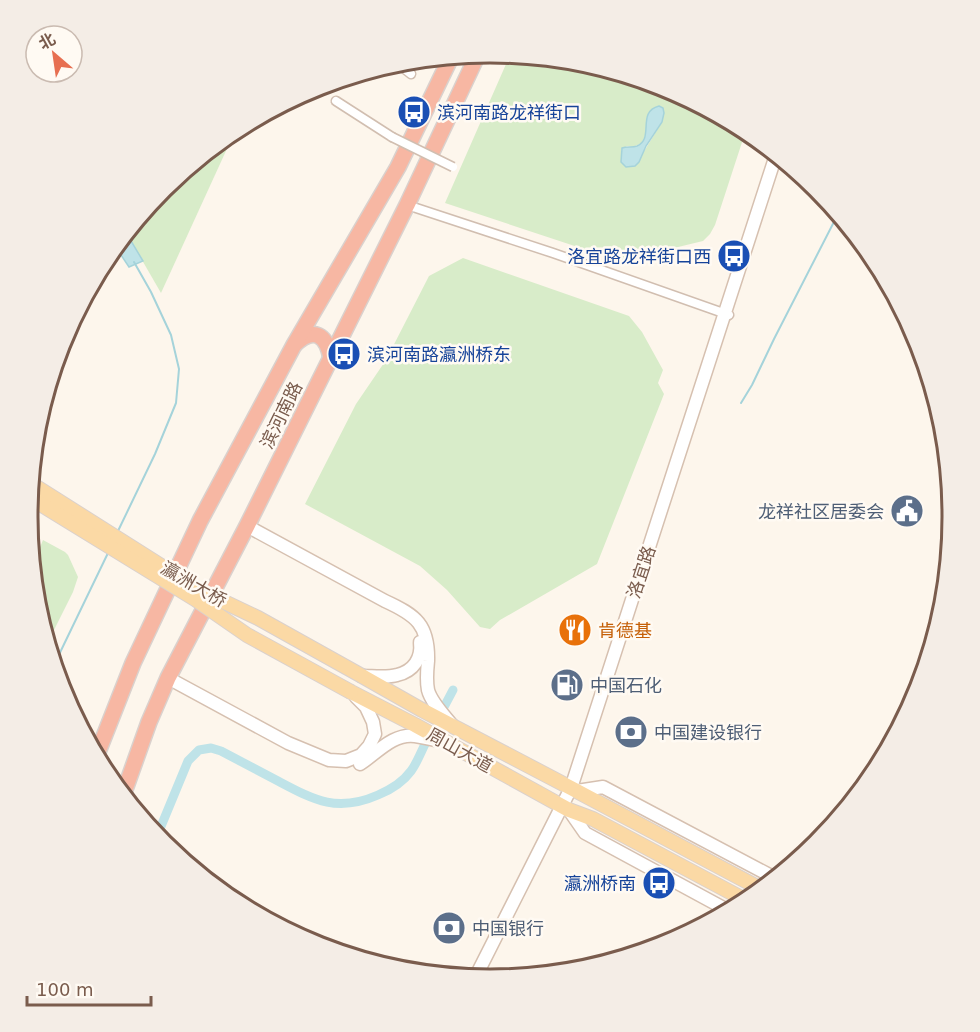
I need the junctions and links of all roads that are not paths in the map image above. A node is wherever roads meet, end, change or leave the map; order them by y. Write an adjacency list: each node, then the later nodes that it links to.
1 (474, 64): 9 (highway, 滨河南路)
2 (447, 65): 11 (highway, 滨河南路)
3 (407, 71): 4 (street)
4 (411, 74)
5 (336, 101): 7 (street, bridge)
6 (773, 164): 10 (main road, 洛宜路)
7 (453, 167)
8 (778, 168): 10 (main road, 洛宜路)
9 (407, 205): 10 (street); 12 (highway, 滨河南路)
10 (727, 315): 25 (main road, 洛宜路)
11 (294, 345): 12 (highway); 23 (highway, 滨河南路)
12 (331, 358): 15 (highway, 滨河南路)
13 (38, 488): 17 (main road, 瀛洲大桥, bridge)
14 (38, 502): 19 (main road, 瀛洲大桥, bridge)
15 (247, 526): 16 (main road); 18 (highway, 滨河南路)
16 (385, 601): 17 (main road); 20 (main road)
17 (362, 676): 20 (main road, 周山大道)
18 (168, 678): 22 (main road); 24 (highway, 滨河南路)
19 (351, 692): 21 (main road, 周山大道); 22 (main road)
20 (453, 726): 25 (main road, 周山大道)
21 (445, 742): 22 (main road); 26 (main road, 周山大道)
22 (288, 743)
23 (100, 746)
24 (127, 785)
25 (574, 789): 26 (main road, 洛宜路); 27 (main road); 28 (main road, 周山大道)
26 (566, 808): 29 (main road, 周山大道); 30 (main road, 周山大道); 31 (main road, 洛宜路); 32 (main road, 洛宜路)
27 (767, 874)
28 (751, 885)
29 (736, 895)
30 (720, 905)
31 (481, 969)
32 (487, 969)

